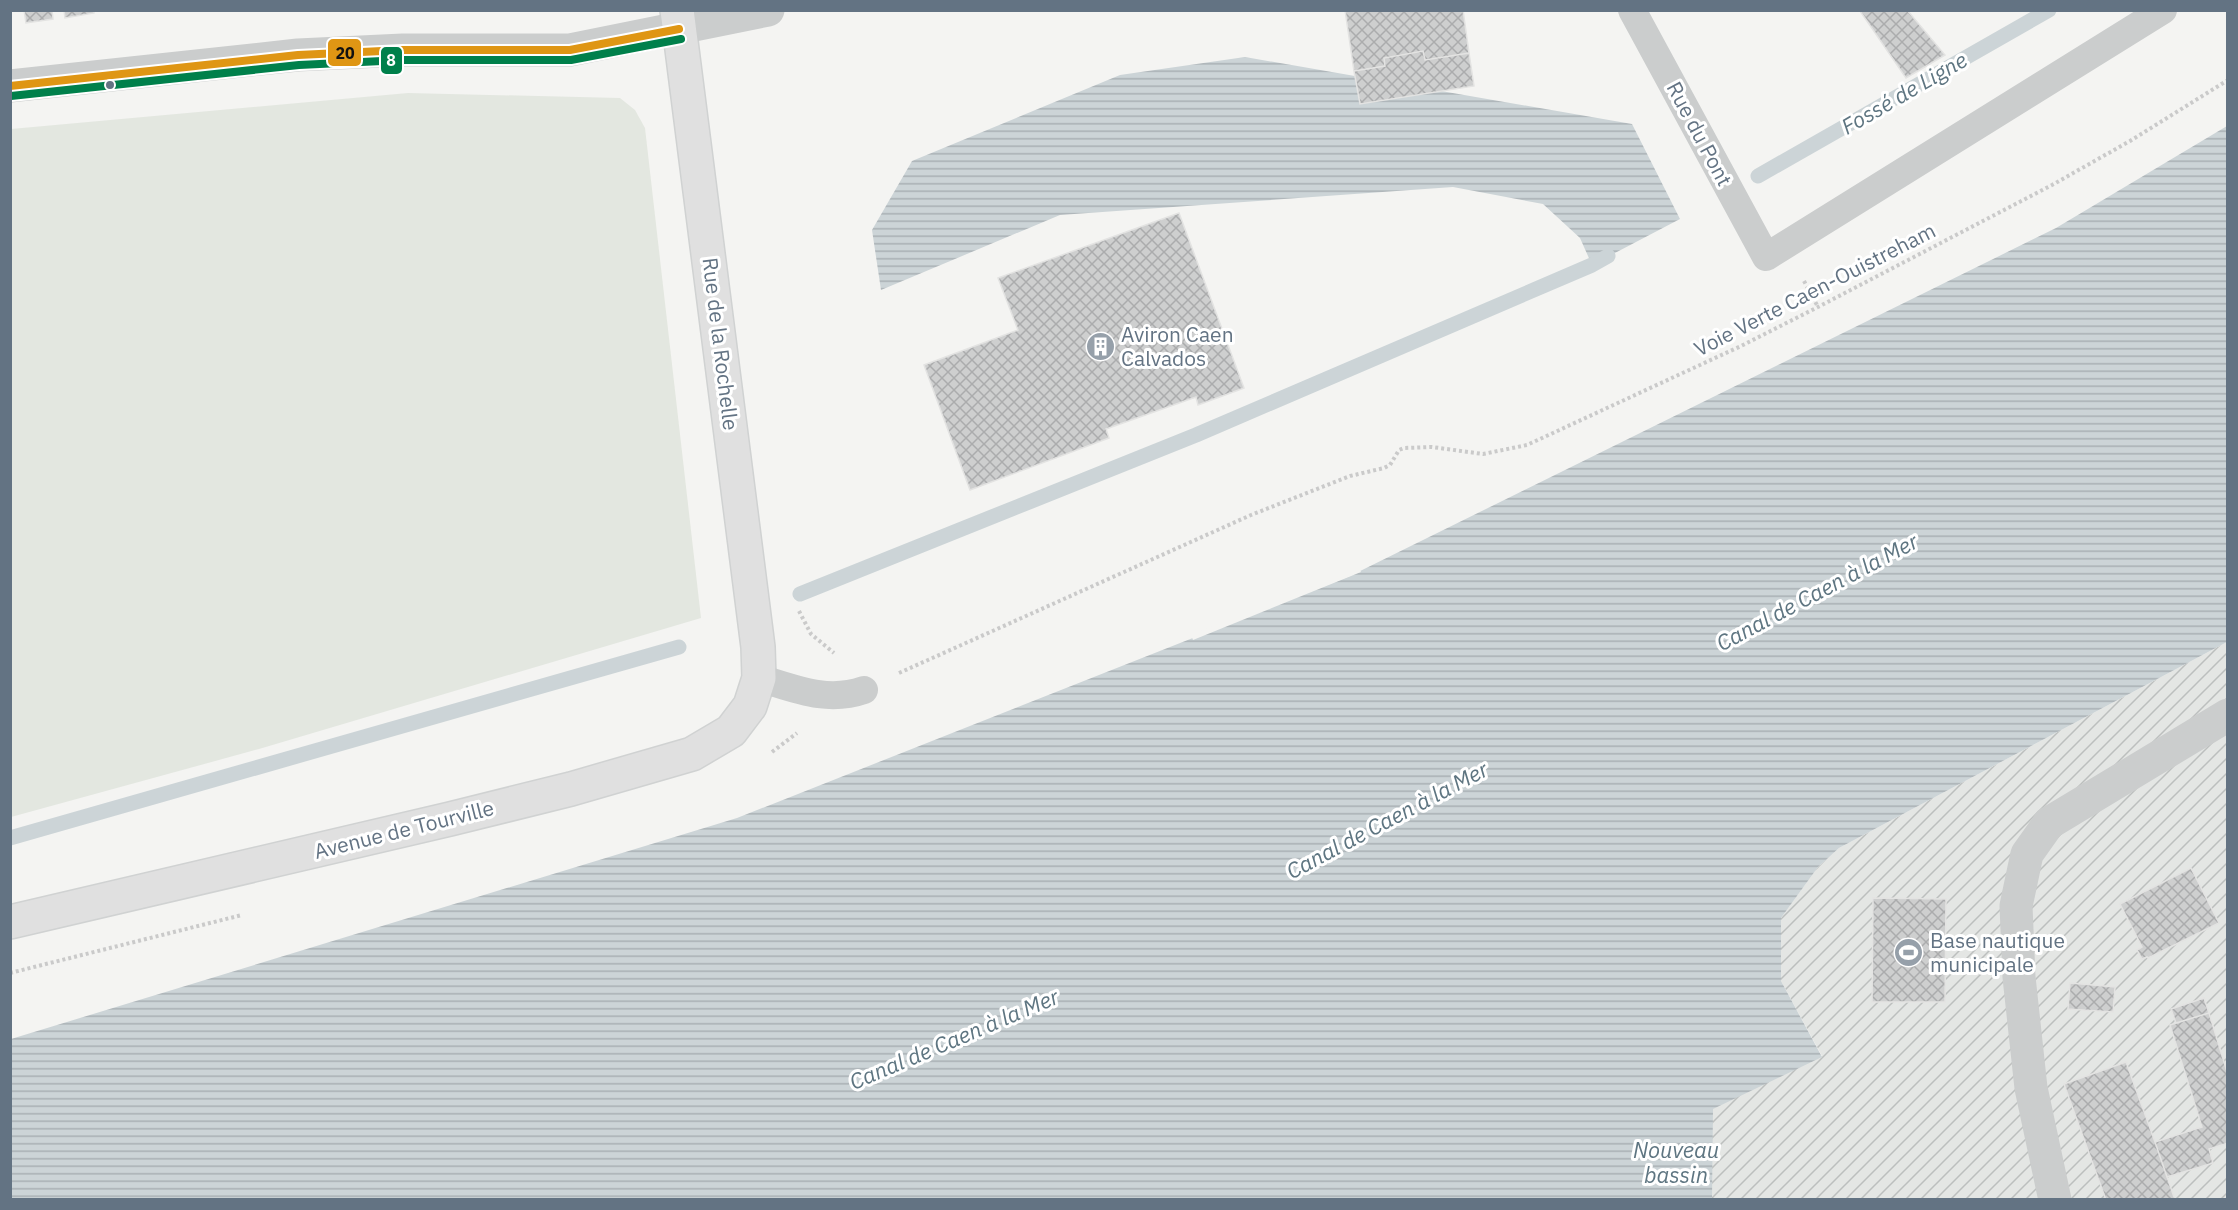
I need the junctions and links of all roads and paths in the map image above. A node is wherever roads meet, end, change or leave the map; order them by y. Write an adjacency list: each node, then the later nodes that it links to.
1 (768, 10): 4 (street)
2 (1632, 10): 3 (lane, Rue du Pont)
3 (2163, 10)
4 (678, 20): 6 (street); 7 (street, Rue de la Rochelle)
5 (2228, 80): 8 (path, Voie Verte Caen-Ouistreham)
6 (10, 86)
7 (759, 678): 8 (lane); 11 (street, Avenue de Tourville)
8 (864, 690)
9 (2228, 715): 13 (street)
10 (244, 915): 12 (path)
11 (10, 922)
12 (10, 973)
13 (2055, 1200)

